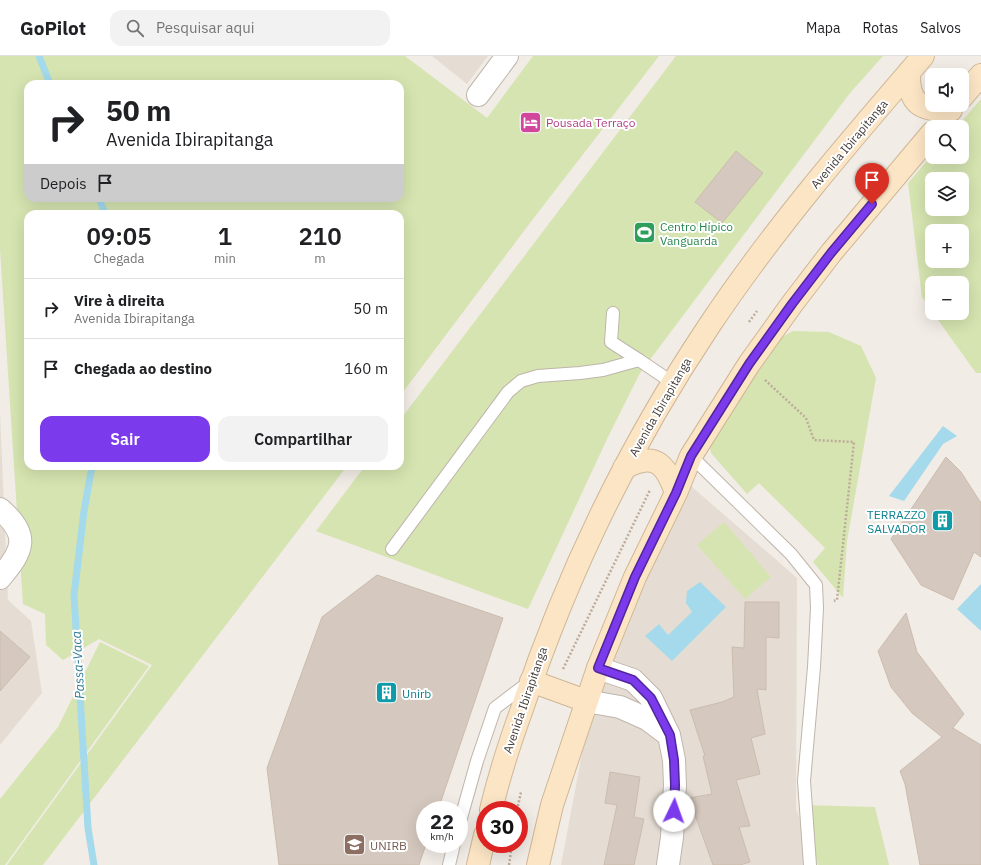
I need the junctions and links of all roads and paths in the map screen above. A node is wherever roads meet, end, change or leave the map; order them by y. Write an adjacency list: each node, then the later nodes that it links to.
1 (507, 56): 6 (street)
2 (923, 56): 3 (main road, Avenida Ibirapitanga)
3 (909, 72): 7 (main road); 14 (main road, Avenida Ibirapitanga)
4 (981, 75): 5 (main road)
5 (969, 89)
6 (478, 94)
7 (925, 108)
8 (949, 112): 9 (main road)
9 (943, 120)
10 (925, 141): 13 (main road)
11 (613, 313): 12 (lane)
12 (639, 360): 14 (lane); 19 (lane)
13 (749, 364): 15 (main road); 21 (path)
14 (673, 383): 16 (main road, Avenida Ibirapitanga)
15 (691, 456): 17 (main road); 21 (lane)
16 (624, 468): 17 (main road); 23 (main road, Avenida Ibirapitanga)
17 (676, 493): 22 (main road)
18 (0, 509): 20 (street)
19 (392, 549)
20 (0, 578)
21 (817, 608): 38 (lane)
22 (598, 668): 24 (main road); 25 (street)
23 (531, 681): 24 (main road); 26 (lane); 27 (main road, Avenida Ibirapitanga)
24 (586, 701): 25 (street); 35 (main road)
25 (670, 735): 28 (street)
26 (466, 801)
27 (493, 801)
28 (672, 837): 36 (street); 37 (street)
29 (452, 853): 32 (lane)
30 (481, 853): 33 (main road)
31 (511, 853): 34 (path)
32 (449, 865)
33 (478, 865)
34 (509, 865)
35 (538, 865)
36 (668, 865)
37 (675, 865)
38 (810, 865)

